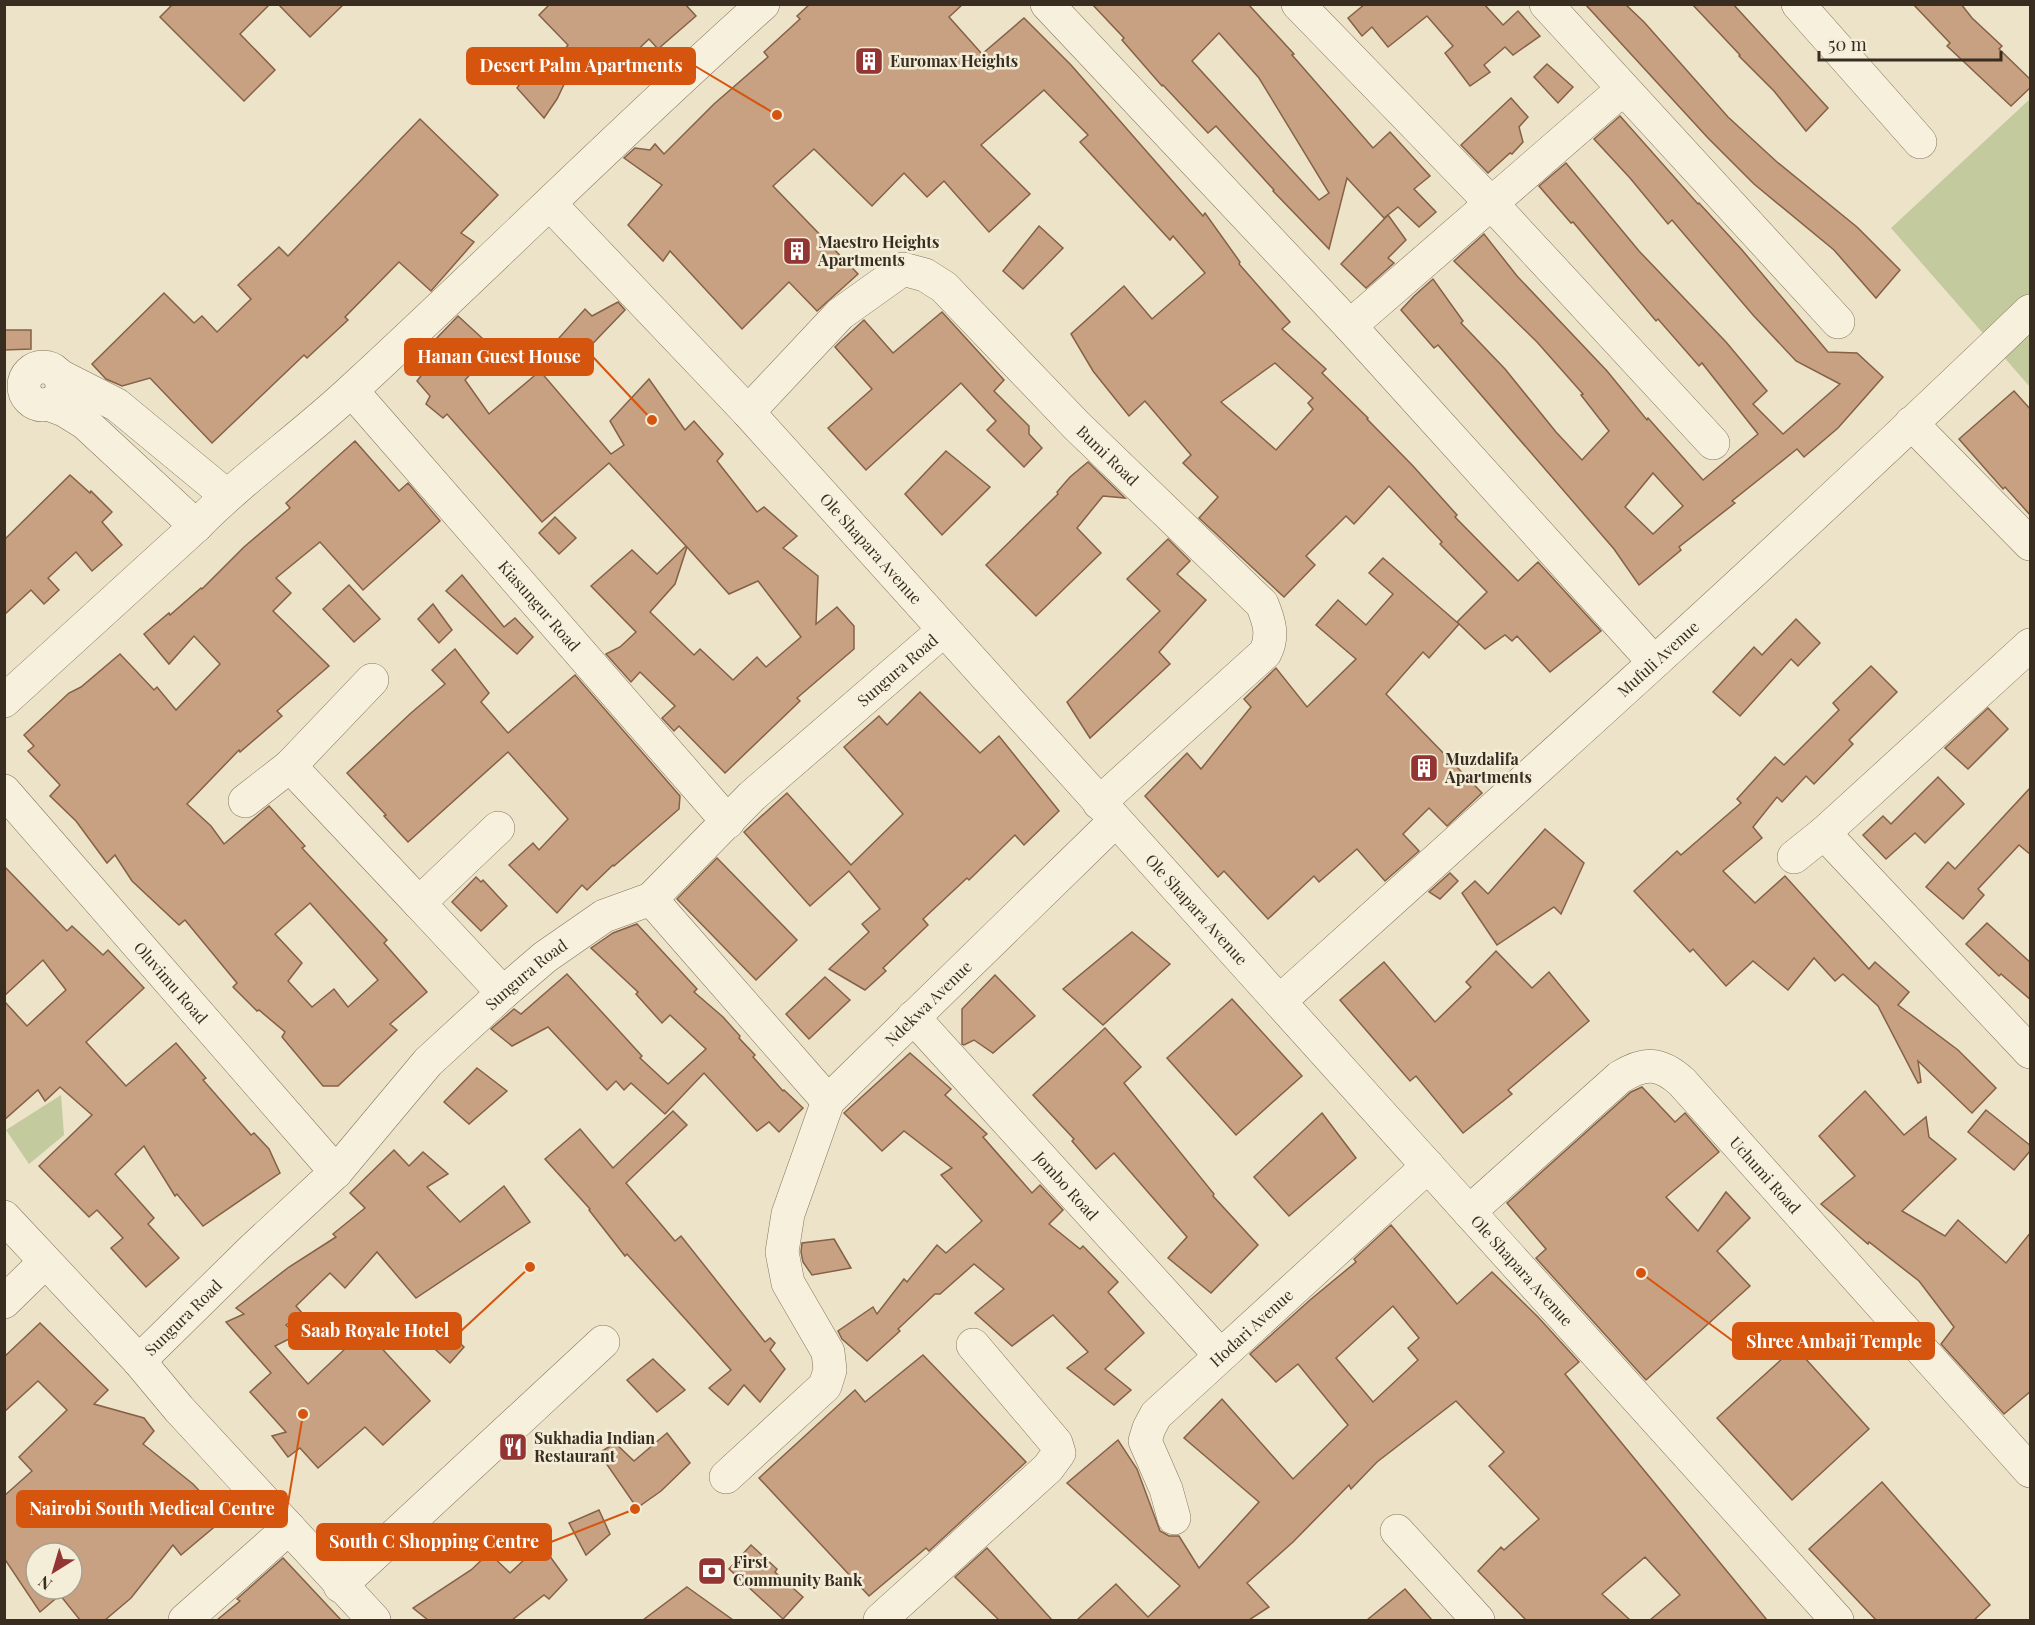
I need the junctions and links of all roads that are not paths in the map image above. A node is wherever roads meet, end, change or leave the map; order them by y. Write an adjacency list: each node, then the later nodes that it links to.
1 (763, 4): 9 (street)
2 (1047, 4): 12 (street)
3 (1298, 4): 8 (street)
4 (1546, 4): 6 (street)
5 (1803, 6): 7 (street)
6 (1623, 89): 8 (street); 11 (street)
7 (1920, 142)
8 (1491, 203): 12 (street); 16 (street)
9 (550, 204): 13 (street); 14 (street, Ole Shapara Avenue)
10 (2031, 311): 15 (street, Mufuli Avenue)
11 (1838, 322)
12 (1350, 326): 22 (street)
13 (352, 391): 17 (street); 29 (street, Kiasungur Road)
14 (748, 412): 20 (street, Ole Shapara Avenue); 28 (street, Bumi Road)
15 (1911, 423): 19 (street); 22 (street, Mufuli Avenue)
16 (1713, 443)
17 (226, 495): 18 (street); 18 (street)
18 (196, 526): 24 (street)
19 (2031, 544)
20 (944, 630): 28 (street, Ole Shapara Avenue); 29 (street, Sungura Road)
21 (2031, 645): 31 (street)
22 (1654, 662): 36 (street, Mufuli Avenue)
23 (372, 680): 25 (street)
24 (4, 701)
25 (290, 766): 27 (street); 34 (street)
26 (4, 790): 41 (street, Oluvimu Road)
27 (245, 801)
28 (1107, 812): 36 (street, Ole Shapara Avenue); 37 (street, Ndekwa Avenue)
29 (728, 822): 33 (street, Sungura Road)
30 (498, 828): 34 (street)
31 (1824, 832): 32 (street); 38 (street)
32 (1794, 856)
33 (651, 899): 35 (street, Sungura Road); 39 (street)
34 (419, 903): 35 (street)
35 (503, 993): 41 (street, Sungura Road)
36 (1280, 1001): 40 (street, Ole Shapara Avenue)
37 (913, 1017): 39 (street, Ndekwa Avenue); 48 (street, Jombo Road)
38 (2031, 1052)
39 (828, 1101): 51 (street, Ndekwa Avenue)
40 (1428, 1166): 42 (street, Ole Shapara Avenue); 48 (street, Hodari Avenue)
41 (336, 1172): 49 (street, Sungura Road)
42 (1469, 1212): 50 (street, Uchumi Road); 60 (street, Ole Shapara Avenue)
43 (4, 1217): 44 (street)
44 (45, 1262): 45 (street); 49 (street)
45 (4, 1302)
46 (603, 1342): 55 (street)
47 (972, 1345): 58 (street)
48 (1220, 1355): 52 (street, Hodari Avenue)
49 (139, 1361): 53 (street)
50 (2031, 1471)
51 (726, 1477)
52 (1174, 1518)
53 (289, 1528): 55 (street); 56 (street)
54 (1397, 1531): 59 (street)
55 (340, 1586): 57 (street)
56 (185, 1620)
57 (374, 1620)
58 (880, 1620)
59 (1478, 1620)
60 (1837, 1620)

